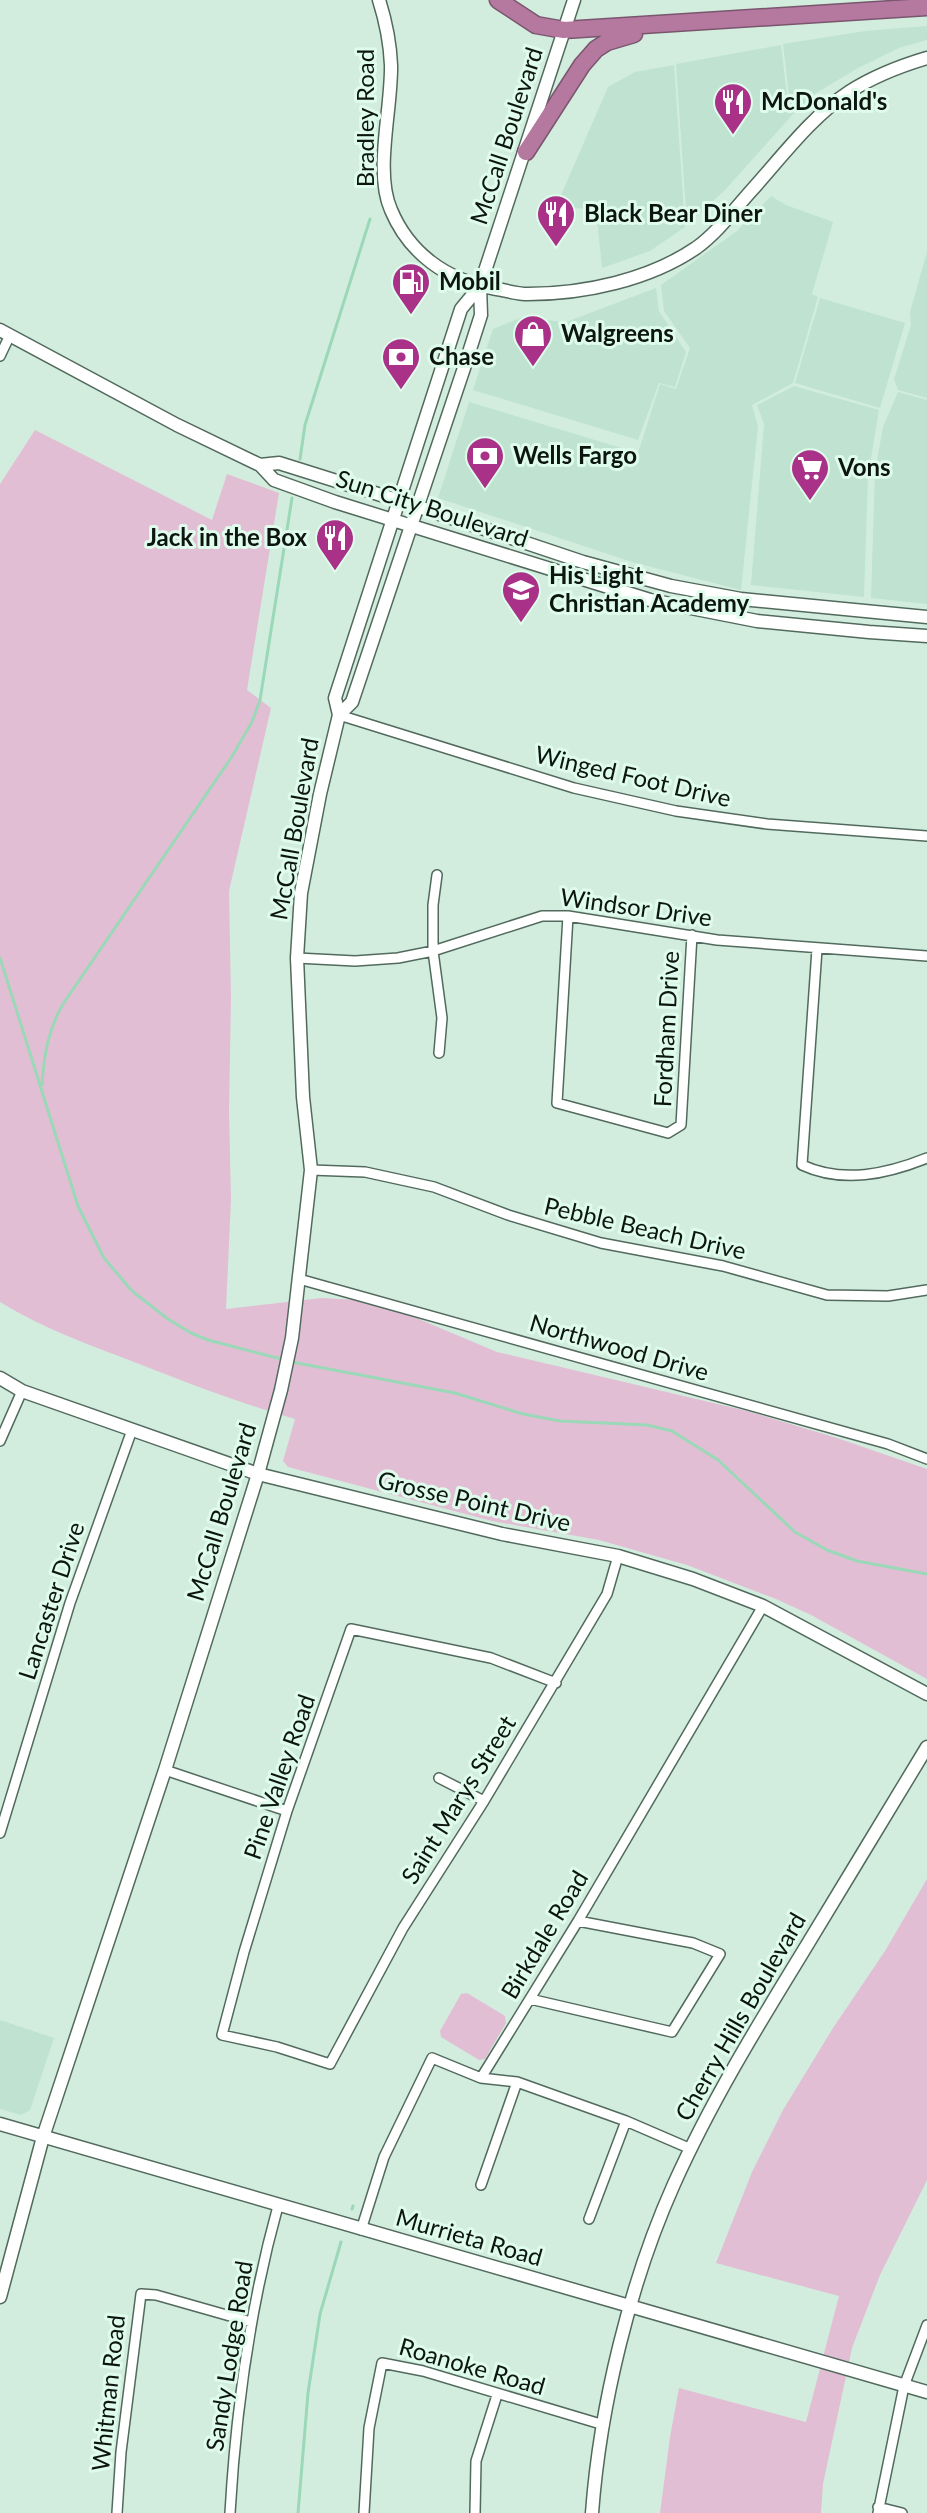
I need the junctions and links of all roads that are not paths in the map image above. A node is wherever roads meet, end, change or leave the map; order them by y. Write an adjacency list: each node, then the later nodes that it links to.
1 (379, 0): 9 (street, Bradley Road)
2 (498, 0): 6 (highway)
3 (574, 0): 6 (street, McCall Boulevard)
4 (927, 7): 5 (highway)
5 (666, 25): 6 (highway); 8 (highway)
6 (564, 30): 8 (street, McCall Boulevard)
7 (927, 58): 9 (street, Bradley Road)
8 (526, 152): 9 (street, McCall Boulevard)
9 (480, 286): 13 (street, McCall Boulevard); 14 (street, McCall Boulevard)
10 (5, 333): 11 (street); 12 (street, Sun City Boulevard)
11 (0, 356)
12 (260, 465): 13 (street, Sun City Boulevard); 15 (street, Sun City Boulevard)
13 (398, 500): 14 (street, Sun City Boulevard); 15 (street, McCall Boulevard)
14 (416, 506): 16 (street, McCall Boulevard); 17 (street, Sun City Boulevard)
15 (392, 519): 16 (street, Sun City Boulevard); 19 (street, McCall Boulevard)
16 (410, 525): 18 (street, Sun City Boulevard); 19 (street, McCall Boulevard)
17 (927, 617)
18 (927, 636)
19 (339, 715): 20 (street, Winged Foot Drive); 27 (street, McCall Boulevard)
20 (927, 836)
21 (437, 875): 25 (street)
22 (568, 916): 23 (street, Windsor Drive); 23 (street, Fordham Drive); 25 (street, Windsor Drive)
23 (692, 935): 24 (street, Windsor Drive)
24 (817, 949): 26 (street, Windsor Drive); 29 (street)
25 (433, 951): 27 (street, Windsor Drive); 28 (street)
26 (927, 956)
27 (297, 958): 30 (street, McCall Boulevard)
28 (439, 1053)
29 (927, 1158)
30 (311, 1170): 31 (street, McCall Boulevard); 32 (street, Pebble Beach Drive)
31 (299, 1279): 37 (street, Northwood Drive); 38 (street, McCall Boulevard)
32 (927, 1290)
33 (0, 1378): 34 (street, Grosse Point Drive)
34 (22, 1391): 35 (street, Grosse Point Drive); 36 (street)
35 (132, 1430): 38 (street, Grosse Point Drive); 48 (street, Lancaster Drive)
36 (0, 1441)
37 (927, 1459)
38 (258, 1474): 39 (street, Grosse Point Drive); 44 (street, McCall Boulevard)
39 (618, 1556): 40 (street, Grosse Point Drive); 41 (street, Saint Marys Street)
40 (763, 1606): 42 (street, Grosse Point Drive); 49 (street, Birkdale Road)
41 (556, 1683): 46 (street, Saint Marys Street); 47 (street, Pine Valley Road)
42 (927, 1694)
43 (927, 1747): 57 (street, Cherry Hills Boulevard)
44 (165, 1770): 47 (street); 56 (street, McCall Boulevard)
45 (439, 1778): 46 (street)
46 (484, 1801): 51 (street, Saint Marys Street)
47 (287, 1811): 51 (street, Pine Valley Road)
48 (0, 1833)
49 (578, 1921): 50 (street, Birkdale Road); 50 (street)
50 (530, 1999): 52 (street, Birkdale Road)
51 (330, 2064)
52 (481, 2078): 53 (street); 61 (street)
53 (517, 2082): 54 (street); 58 (street)
54 (626, 2121): 57 (street); 60 (street)
55 (0, 2124): 56 (street, Murrieta Road)
56 (43, 2137): 59 (street, Murrieta Road); 62 (street, McCall Boulevard)
57 (691, 2149): 63 (street, Cherry Hills Boulevard)
58 (481, 2185)
59 (278, 2206): 61 (street, Murrieta Road); 64 (street, Sandy Lodge Road)
60 (589, 2219)
61 (361, 2230): 63 (street, Murrieta Road)
62 (0, 2297)
63 (632, 2306): 66 (street, Murrieta Road); 69 (street, Cherry Hills Boulevard)
64 (251, 2322): 71 (street, Whitman Road); 72 (street, Sandy Lodge Road)
65 (927, 2325): 66 (street)
66 (904, 2386): 67 (street, Murrieta Road); 70 (street)
67 (927, 2392)
68 (497, 2395): 69 (street, Roanoke Road); 73 (street, Roanoke Road); 74 (street)
69 (604, 2425): 75 (street, Cherry Hills Boulevard)
70 (878, 2510): 76 (street)
71 (117, 2513)
72 (230, 2513)
73 (364, 2513)
74 (475, 2513)
75 (592, 2513)
76 (902, 2513)

